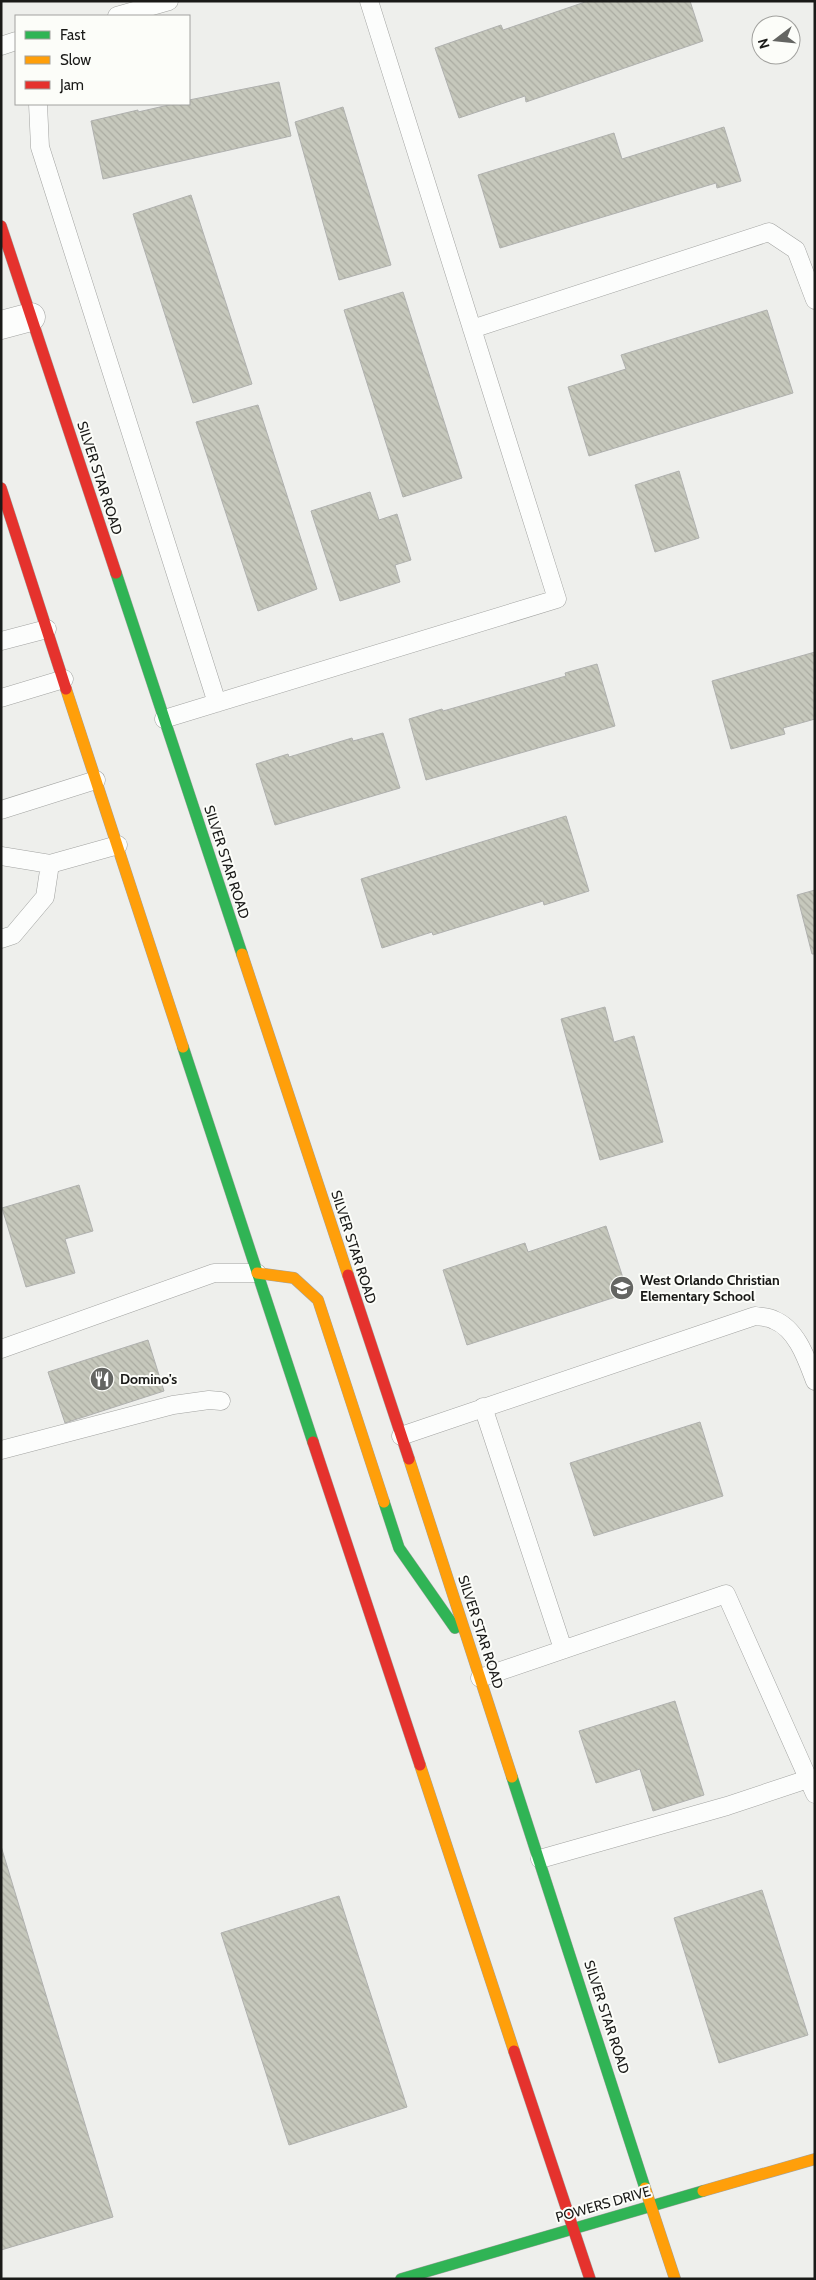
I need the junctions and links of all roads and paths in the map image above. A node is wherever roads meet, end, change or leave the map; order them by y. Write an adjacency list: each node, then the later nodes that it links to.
1 (170, 1): 3 (lane)
2 (369, 1): 11 (lane)
3 (121, 15)
4 (15, 41): 5 (lane)
5 (1, 46)
6 (38, 105): 17 (lane)
7 (1, 226): 9 (main road, SILVER STAR ROAD)
8 (815, 300): 11 (lane)
9 (31, 316): 10 (street); 18 (main road, SILVER STAR ROAD)
10 (1, 325)
11 (472, 330): 17 (lane)
12 (1, 488): 13 (main road)
13 (47, 629): 14 (lane); 15 (main road)
14 (1, 641)
15 (64, 679): 16 (lane); 19 (main road)
16 (1, 698)
17 (217, 703): 18 (lane)
18 (164, 720): 30 (main road, SILVER STAR ROAD)
19 (96, 780): 20 (lane); 21 (main road)
20 (1, 810)
21 (118, 846): 23 (lane); 25 (main road)
22 (1, 856): 23 (lane)
23 (50, 864): 24 (lane)
24 (1, 939)
25 (257, 1273): 26 (lane); 33 (main road); 39 (main road)
26 (1, 1349)
27 (815, 1381): 29 (lane)
28 (221, 1401): 31 (lane)
29 (483, 1407): 30 (lane); 32 (lane)
30 (401, 1436): 33 (main road, SILVER STAR ROAD)
31 (1, 1450)
32 (563, 1649): 34 (lane); 35 (lane)
33 (472, 1651): 34 (main road, SILVER STAR ROAD)
34 (480, 1678): 36 (main road, SILVER STAR ROAD)
35 (811, 1786): 36 (lane)
36 (540, 1859): 38 (main road, SILVER STAR ROAD)
37 (815, 2159): 38 (main road, POWERS DRIVE)
38 (653, 2205): 39 (main road, POWERS DRIVE); 42 (main road, SILVER STAR ROAD)
39 (574, 2228): 40 (main road, POWERS DRIVE); 41 (main road)
40 (402, 2279)
41 (590, 2279)
42 (675, 2279)

